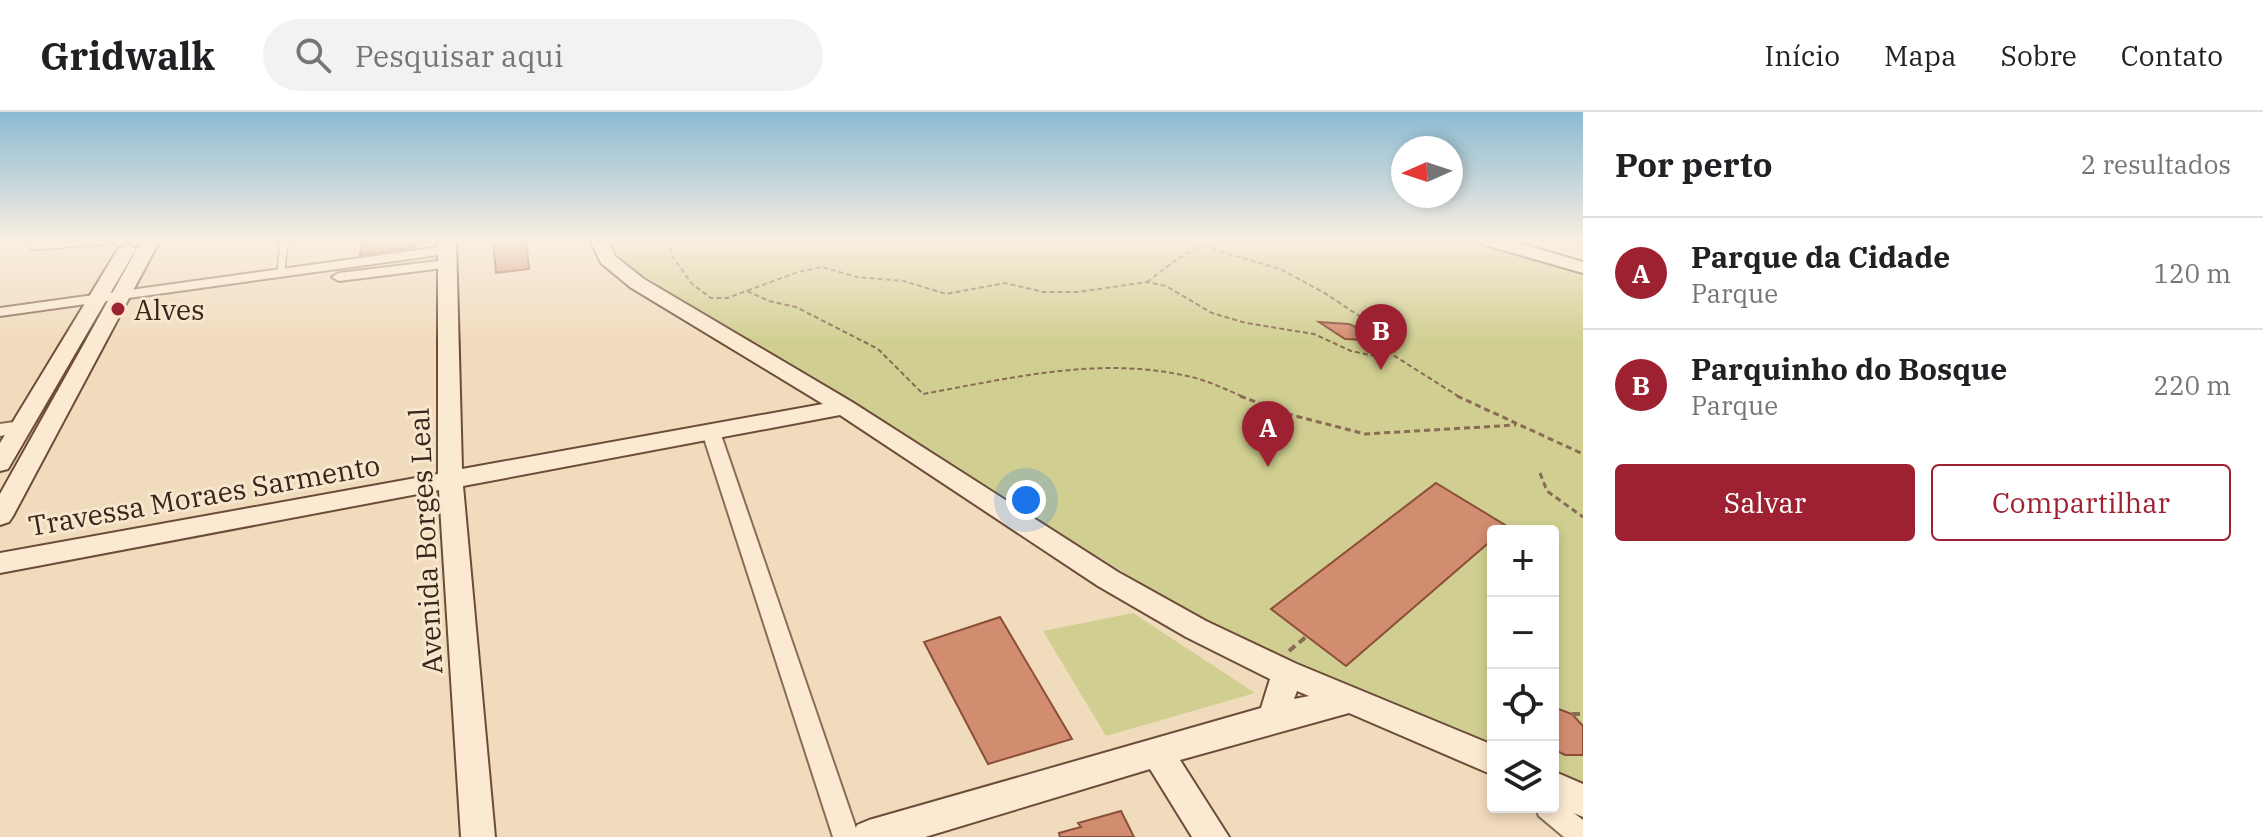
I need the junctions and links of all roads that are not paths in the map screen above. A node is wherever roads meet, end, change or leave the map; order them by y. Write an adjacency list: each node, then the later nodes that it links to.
1 (111, 274): 8 (street)
2 (131, 274): 7 (street)
3 (267, 274): 7 (street)
4 (307, 274): 7 (street)
5 (447, 274): 17 (street, Avenida Borges Leal)
6 (626, 274): 12 (street)
7 (118, 296): 8 (street); 10 (street)
8 (95, 299): 9 (street); 11 (street)
9 (0, 312)
10 (73, 378): 11 (street); 15 (street)
11 (47, 383): 13 (street)
12 (844, 407): 14 (street, Travessa Moraes Sarmento); 20 (street)
13 (10, 428): 16 (street)
14 (711, 432): 17 (street, Travessa Moraes Sarmento); 29 (street)
15 (29, 460): 16 (street); 18 (street)
16 (0, 463)
17 (450, 480): 19 (street, Travessa Moraes Sarmento); 28 (street, Avenida Borges Leal)
18 (0, 516)
19 (0, 563)
20 (1286, 665): 21 (street); 22 (street)
21 (1348, 700): 22 (street); 24 (street)
22 (1273, 718): 23 (street)
23 (1157, 752): 30 (street); 31 (street)
24 (1487, 758)
25 (1559, 790): 26 (street)
26 (1583, 801)
27 (1555, 813): 32 (street)
28 (478, 837)
29 (846, 837)
30 (869, 837)
31 (1212, 837)
32 (1583, 837)

